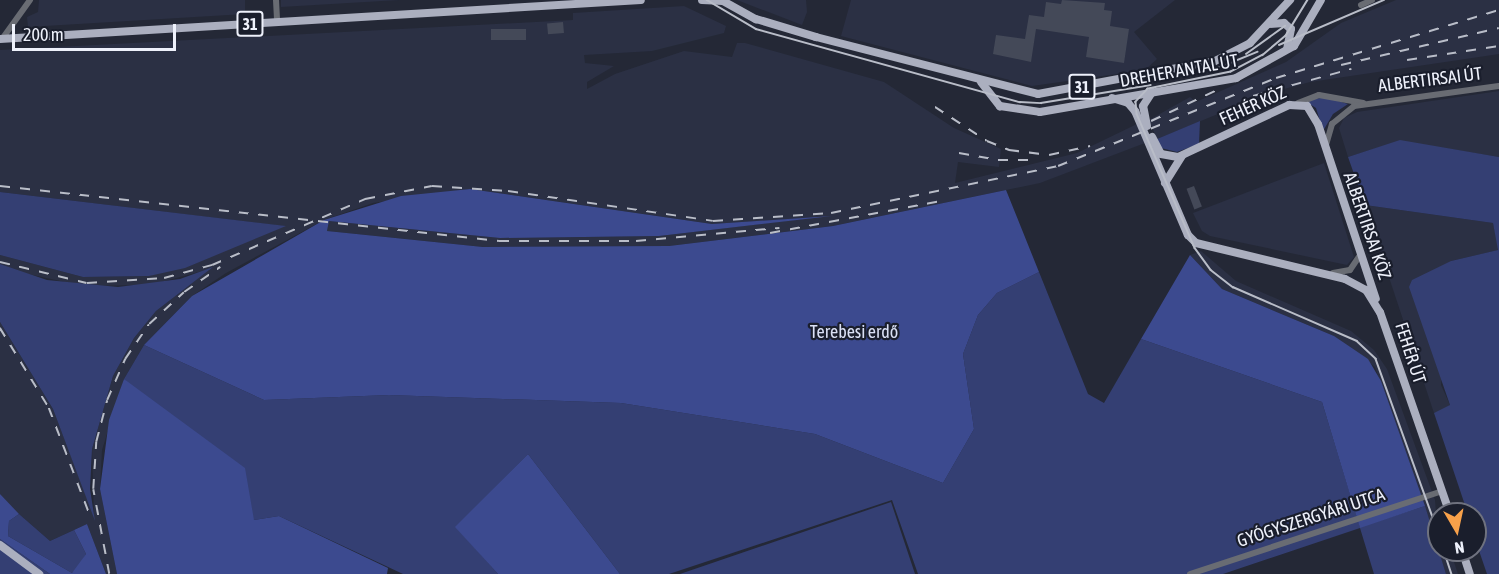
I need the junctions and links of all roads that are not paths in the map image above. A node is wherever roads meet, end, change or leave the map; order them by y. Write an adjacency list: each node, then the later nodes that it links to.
1 (30, 0): 16 (street)
2 (276, 0): 14 (street)
3 (507, 0): 13 (street)
4 (515, 0): 12 (main road)
5 (641, 0): 12 (main road, 31)
6 (702, 0): 10 (main road, 31)
7 (1290, 0): 15 (main road, 31)
8 (1321, 0): 17 (main road, 31)
9 (1372, 0): 11 (street)
10 (722, 1): 18 (main road, DREHER ANTAL ÚT / 31)
11 (1361, 5)
12 (523, 8): 13 (main road, 31)
13 (501, 9): 14 (main road, 31)
14 (277, 22): 16 (main road, 31)
15 (1269, 24): 17 (main road); 20 (main road, DREHER ANTAL ÚT / 31)
16 (1, 39)
17 (1285, 53): 21 (main road, DREHER ANTAL ÚT / 31)
18 (980, 81): 20 (main road, DREHER ANTAL ÚT / 31); 23 (main road)
19 (1499, 86): 25 (street, ALBERTIRSAI ÚT)
20 (1013, 90): 23 (main road)
21 (1152, 92): 22 (main road, DREHER ANTAL ÚT / 31); 27 (main road)
22 (1112, 98): 23 (main road, DREHER ANTAL ÚT / 31); 28 (main road, FEHÉR ÚT)
23 (996, 103)
24 (1298, 103): 25 (street, FEHÉR KÖZ); 26 (main road, ALBERTIRSAI KÖZ); 27 (main road, FEHÉR KÖZ)
25 (1364, 103): 26 (street)
26 (1326, 149): 29 (main road, ALBERTIRSAI KÖZ)
27 (1183, 155): 28 (main road)
28 (1165, 183): 30 (main road, FEHÉR ÚT)
29 (1360, 255): 30 (street, FEHÉR ÚT); 31 (main road, ALBERTIRSAI KÖZ)
30 (1279, 263): 31 (main road, FEHÉR ÚT)
31 (1380, 312): 32 (main road, FEHÉR ÚT)
32 (1442, 490): 33 (main road, FEHÉR ÚT); 36 (street, GYÓGYSZERGYÁRI UTCA)
33 (1446, 502)
34 (0, 545): 35 (main road)
35 (39, 574)
36 (1190, 574)

